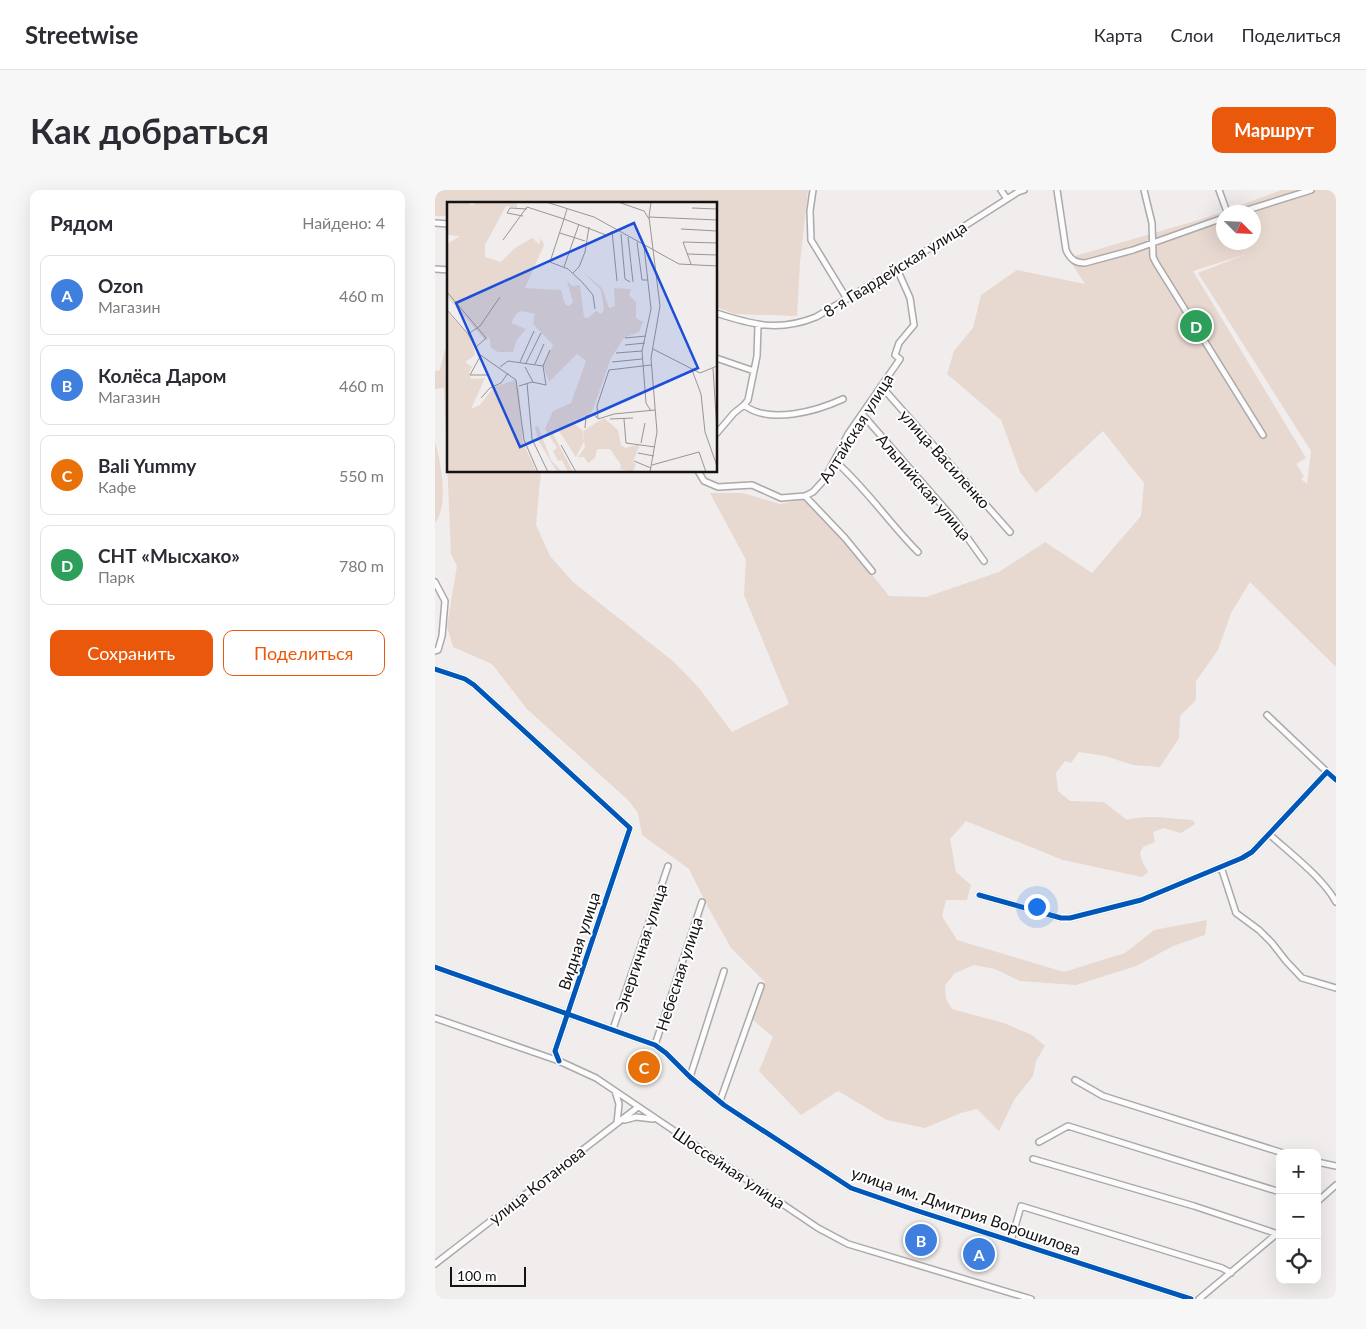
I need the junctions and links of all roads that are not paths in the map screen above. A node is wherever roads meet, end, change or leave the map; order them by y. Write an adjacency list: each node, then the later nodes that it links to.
1 (813, 190): 14 (street)
2 (1001, 190): 8 (street)
3 (1024, 190): 8 (street, 8-я Гвардейская улица)
4 (1057, 190): 12 (street)
5 (1144, 190): 12 (street)
6 (1219, 190): 9 (street)
7 (1311, 190): 10 (street)
8 (1007, 199): 13 (street, 8-я Гвардейская улица)
9 (1224, 205)
10 (1261, 206)
11 (1216, 220): 12 (street)
12 (1153, 242): 24 (street)
13 (897, 269): 14 (street, 8-я Гвардейская улица); 19 (street, Алтайская улица)
14 (847, 299): 16 (street, 8-я Гвардейская улица)
15 (717, 313): 16 (street, 8-я Гвардейская улица)
16 (758, 325): 18 (street)
17 (717, 358): 18 (street)
18 (754, 371): 21 (street)
19 (881, 386): 22 (street, Алтайская улица); 28 (street, улица Василенко)
20 (843, 399): 21 (street)
21 (744, 405): 23 (street)
22 (862, 414): 25 (street, Алтайская улица); 30 (street, Альпийская улица)
23 (717, 433)
24 (1263, 435)
25 (835, 461): 27 (street, Алтайская улица); 29 (street)
26 (699, 472): 27 (street, Алтайская улица)
27 (805, 496): 31 (street)
28 (1010, 532)
29 (918, 552)
30 (984, 561)
31 (872, 571)
32 (435, 582): 33 (street)
33 (435, 651)
34 (435, 669): 48 (street, Видная улица)
35 (1267, 715): 36 (street)
36 (1327, 772): 37 (street); 38 (street)
37 (1336, 780)
38 (1269, 834): 40 (street); 43 (street)
39 (668, 866): 50 (street, Энергичная улица)
40 (1221, 867): 41 (street); 47 (street)
41 (979, 895)
42 (703, 902): 51 (street, Небесная улица)
43 (1336, 902)
44 (435, 967): 48 (street, улица им. Дмитрия Ворошилова)
45 (724, 971): 53 (street)
46 (761, 986): 56 (street)
47 (1336, 988)
48 (568, 1013): 50 (street, улица им. Дмитрия Ворошилова); 52 (street, Видная улица)
49 (435, 1018): 52 (street, Шоссейная улица)
50 (613, 1030): 51 (street, улица им. Дмитрия Ворошилова)
51 (655, 1045): 53 (street, улица им. Дмитрия Ворошилова)
52 (559, 1061): 55 (street, Шоссейная улица)
53 (690, 1077): 56 (street, улица им. Дмитрия Ворошилова)
54 (1075, 1080): 61 (street)
55 (615, 1090): 57 (street, Шоссейная улица); 59 (street)
56 (719, 1101): 70 (street, улица им. Дмитрия Ворошилова)
57 (638, 1107): 58 (street, Шоссейная улица); 59 (street, улица Котанова)
58 (658, 1120): 59 (street); 73 (street, Шоссейная улица)
59 (617, 1123): 71 (street, улица Котанова)
60 (1039, 1142): 66 (street)
61 (1276, 1151)
62 (1033, 1159): 68 (street)
63 (1321, 1163): 64 (street)
64 (1336, 1166)
65 (1336, 1185): 67 (street)
66 (1276, 1191)
67 (1321, 1198)
68 (1276, 1232)
69 (1276, 1236): 72 (street)
70 (1011, 1241): 72 (street); 74 (street, улица им. Дмитрия Ворошилова)
71 (436, 1262)
72 (1231, 1273): 75 (street)
73 (1031, 1299)
74 (1191, 1299)
75 (1199, 1299)

